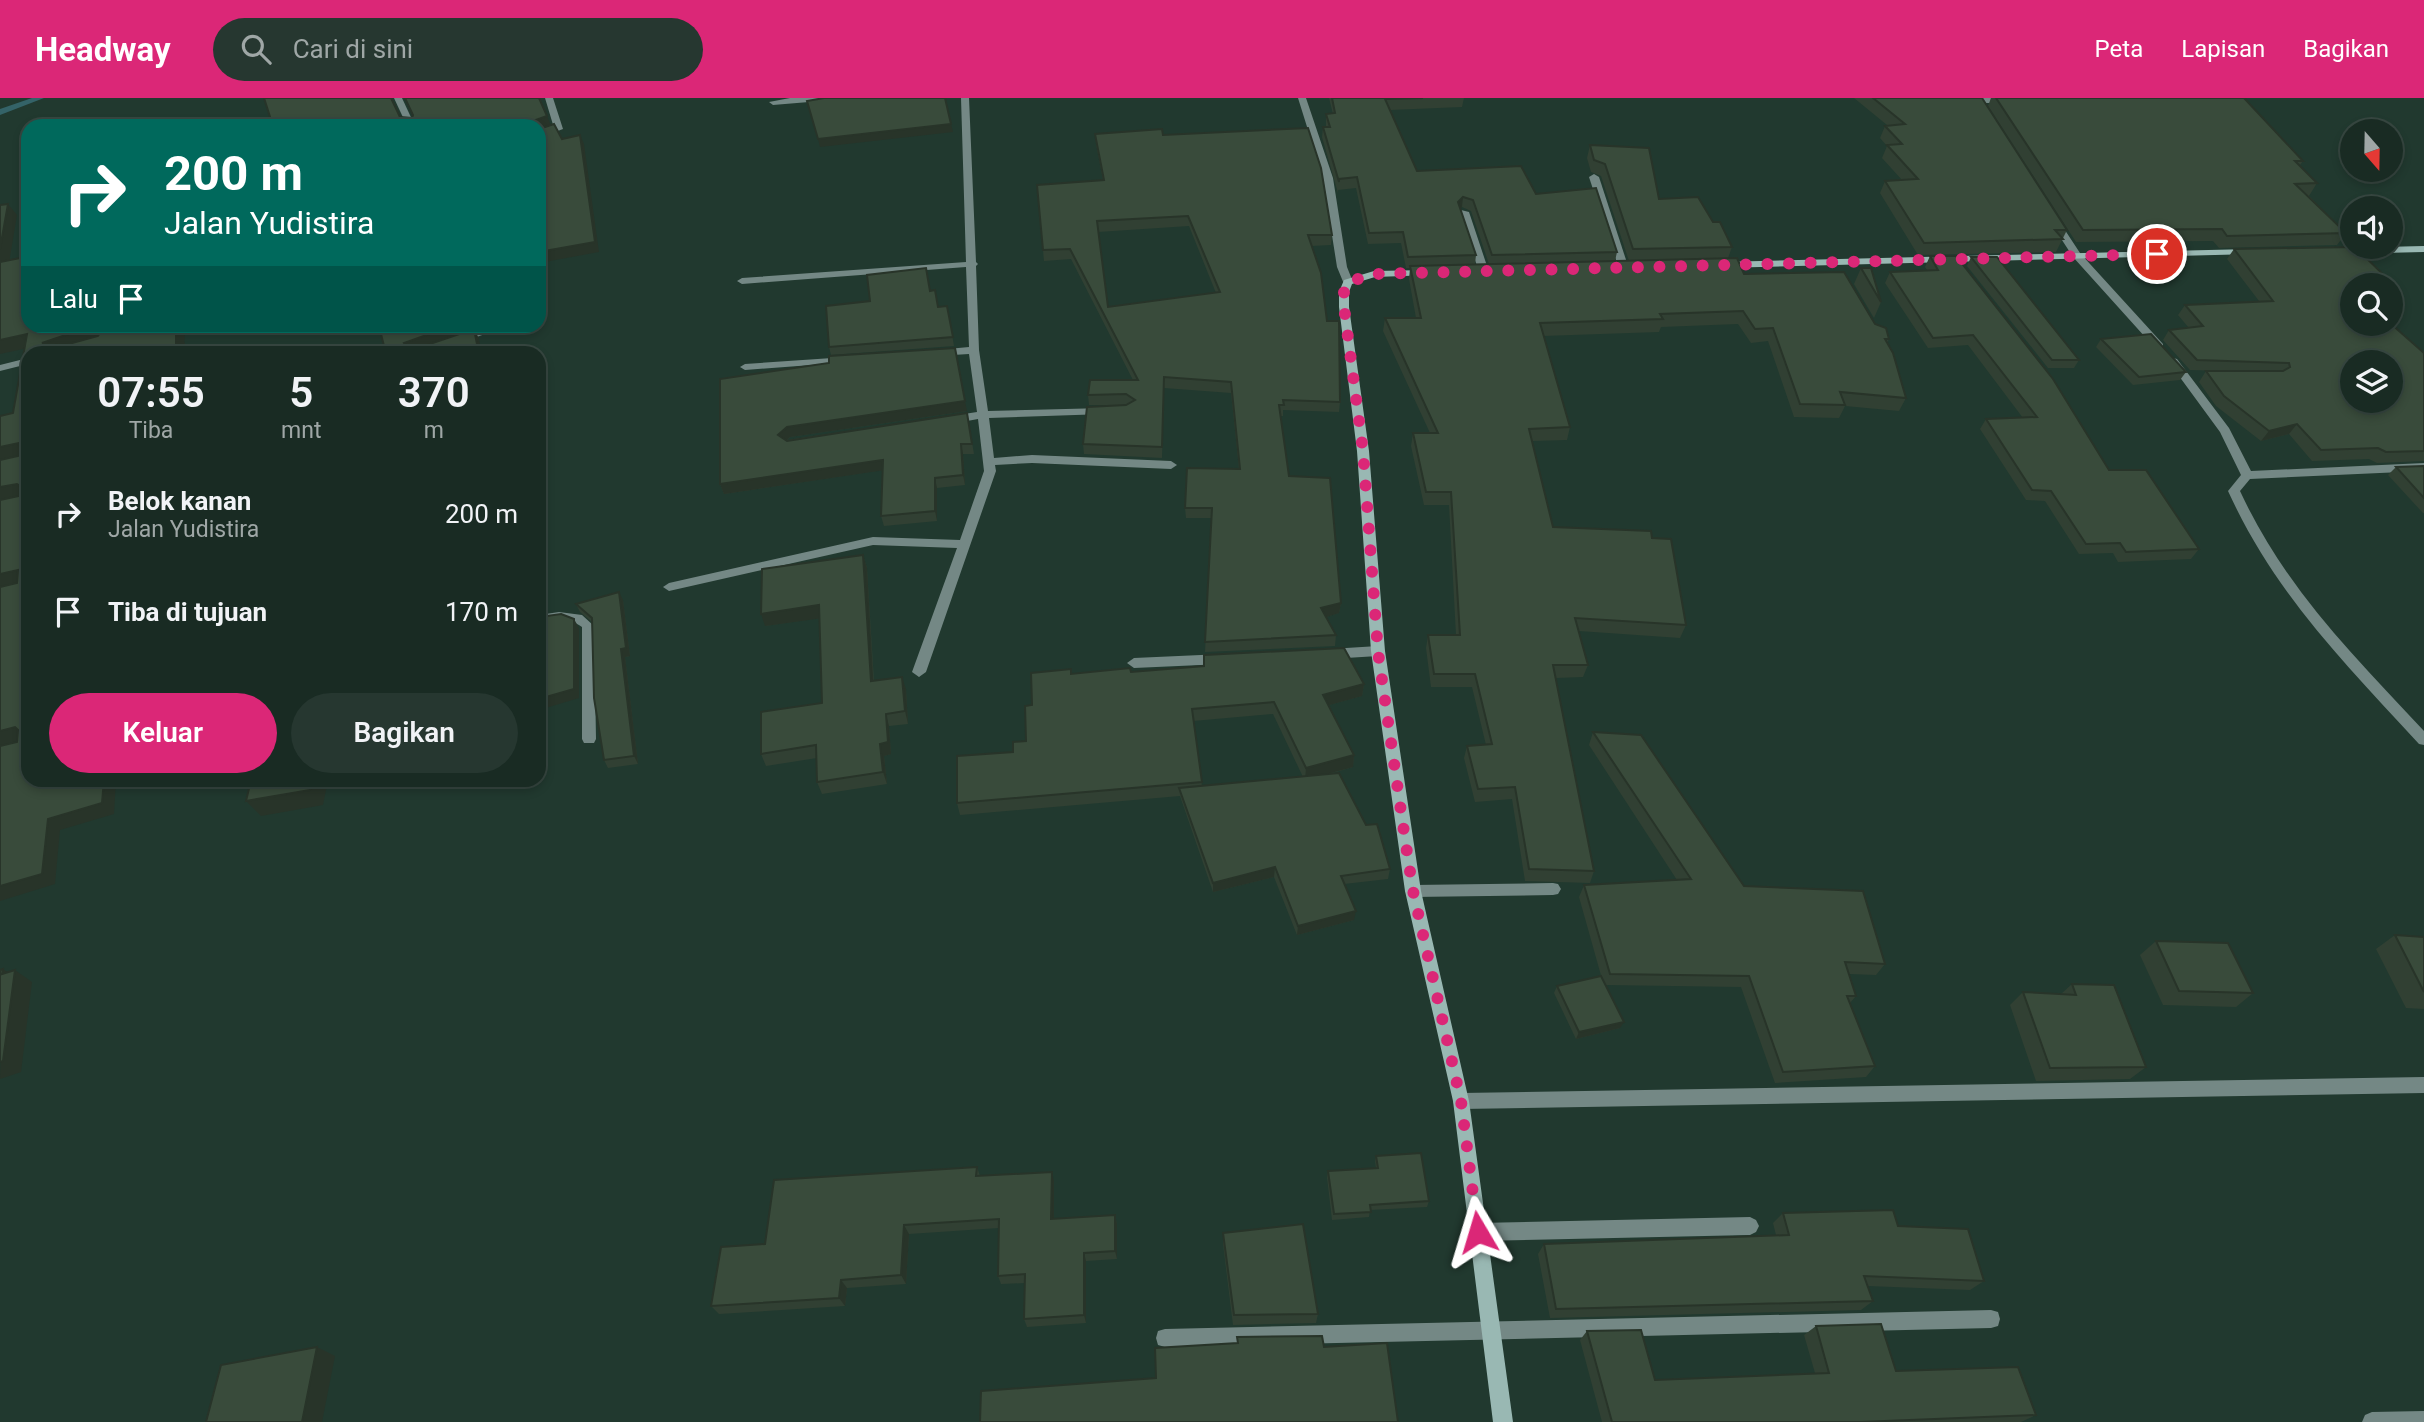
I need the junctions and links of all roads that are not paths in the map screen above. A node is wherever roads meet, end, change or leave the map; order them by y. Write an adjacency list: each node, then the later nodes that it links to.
1 (398, 98): 10 (street)
2 (550, 98): 11 (street)
3 (821, 98): 8 (street)
4 (965, 98): 21 (street)
5 (1301, 98): 33 (street)
6 (1976, 99): 7 (street); 9 (street)
7 (2025, 100)
8 (773, 102)
9 (1983, 110)
10 (408, 119)
11 (546, 133)
12 (1594, 177): 25 (street)
13 (2047, 208): 18 (street)
14 (1464, 212): 28 (street)
15 (2424, 249): 16 (street)
16 (2327, 251)
17 (2257, 252): 18 (street)
18 (2076, 255): 19 (street); 42 (street)
19 (1954, 259): 20 (street); 26 (street)
20 (1832, 261): 22 (street); 31 (street)
21 (973, 264): 32 (street); 36 (street)
22 (1712, 265)
23 (1636, 268): 25 (street)
24 (1610, 269): 25 (street)
25 (1624, 269)
26 (1962, 269)
27 (1470, 272): 28 (street)
28 (1484, 272): 29 (street)
29 (1498, 272)
30 (1443, 273): 33 (street)
31 (1839, 273)
32 (742, 281)
33 (1348, 282): 54 (street)
34 (480, 333): 35 (street)
35 (442, 345)
36 (974, 350): 37 (street); 45 (street)
37 (920, 354)
38 (866, 358): 40 (street)
39 (21, 363): 41 (street)
40 (745, 367)
41 (0, 368)
42 (2186, 376): 43 (street); 50 (street)
43 (2199, 376)
44 (1114, 411): 45 (street)
45 (982, 415): 46 (street); 47 (street)
46 (941, 421)
47 (989, 462): 48 (street); 51 (street)
48 (1171, 465)
49 (2424, 467): 50 (street)
50 (2247, 475): 60 (street)
51 (964, 544): 52 (street); 58 (street)
52 (668, 587)
53 (546, 619): 59 (street)
54 (1378, 652): 55 (street); 62 (street)
55 (1320, 655)
56 (1240, 658): 57 (street)
57 (1134, 663)
58 (919, 671)
59 (589, 739)
60 (2424, 740)
61 (1553, 889): 62 (street)
62 (1413, 891): 64 (street)
63 (2424, 1085): 64 (street)
64 (1461, 1101): 66 (street)
65 (1750, 1226): 66 (street)
66 (1478, 1232): 68 (street)
67 (1991, 1319): 68 (street)
68 (1491, 1329): 69 (street); 71 (street)
69 (1165, 1338)
70 (2424, 1421): 72 (street)
71 (1503, 1422)
72 (2372, 1422)

